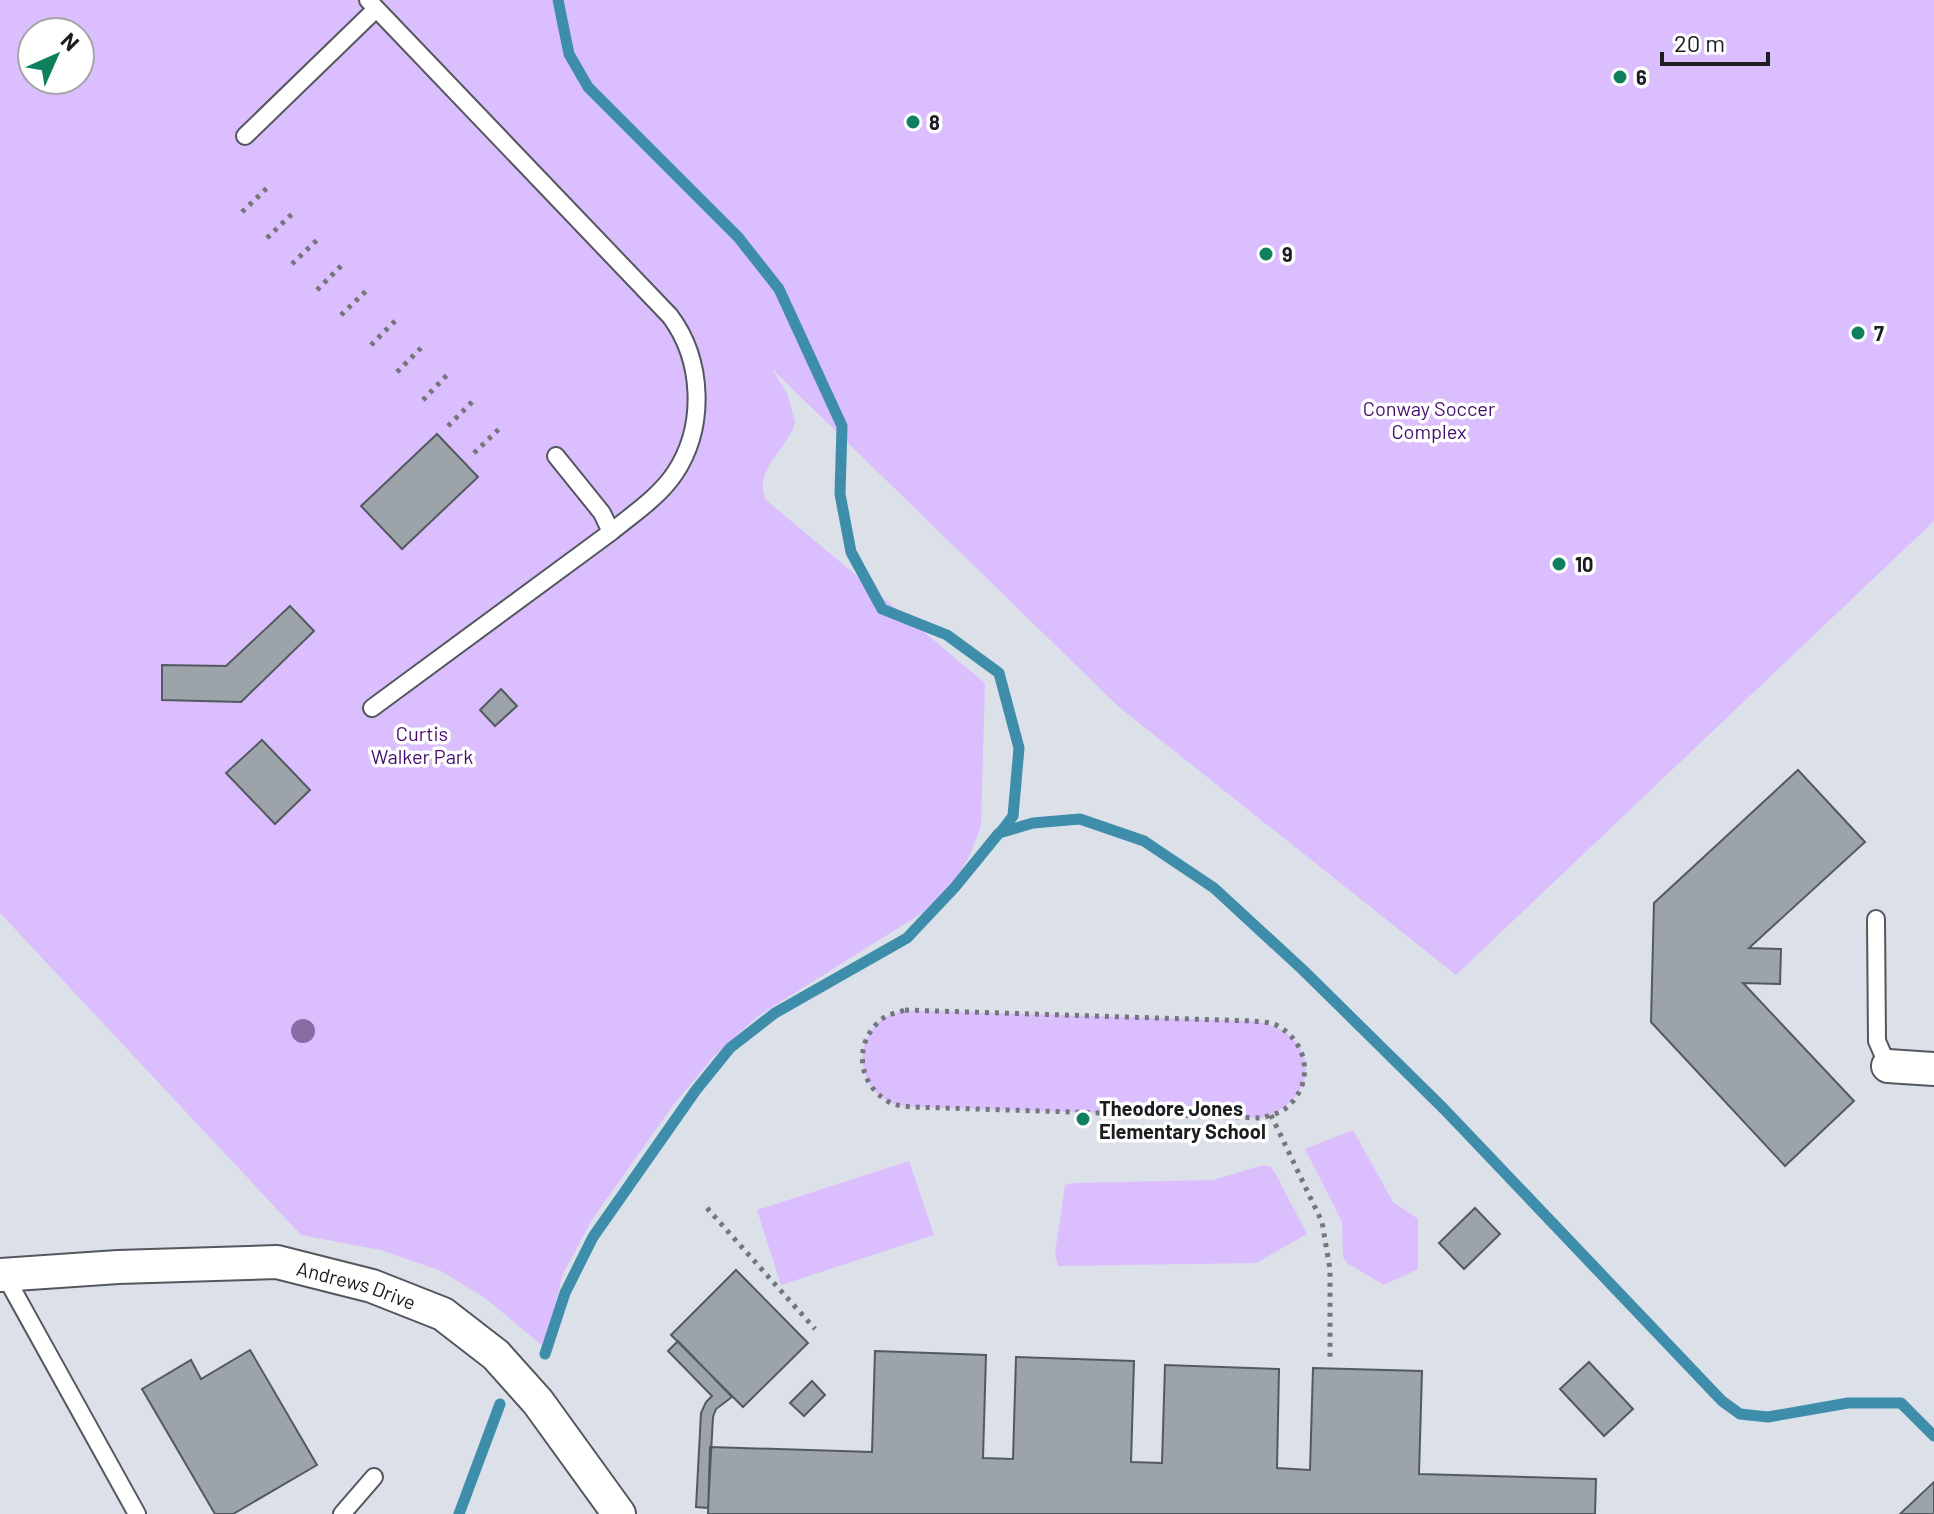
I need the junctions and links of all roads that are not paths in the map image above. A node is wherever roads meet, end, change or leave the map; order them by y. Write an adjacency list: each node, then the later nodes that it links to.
1 (372, 4): 2 (lane); 4 (lane)
2 (245, 136)
3 (556, 456): 4 (lane)
4 (611, 532): 5 (lane)
5 (372, 708)
6 (1876, 919): 7 (lane)
7 (1888, 1066): 8 (street)
8 (1934, 1069)
9 (2, 1274): 11 (lane); 13 (street, Andrews Drive)
10 (374, 1477): 12 (lane)
11 (137, 1514)
12 (342, 1514)
13 (619, 1514)

